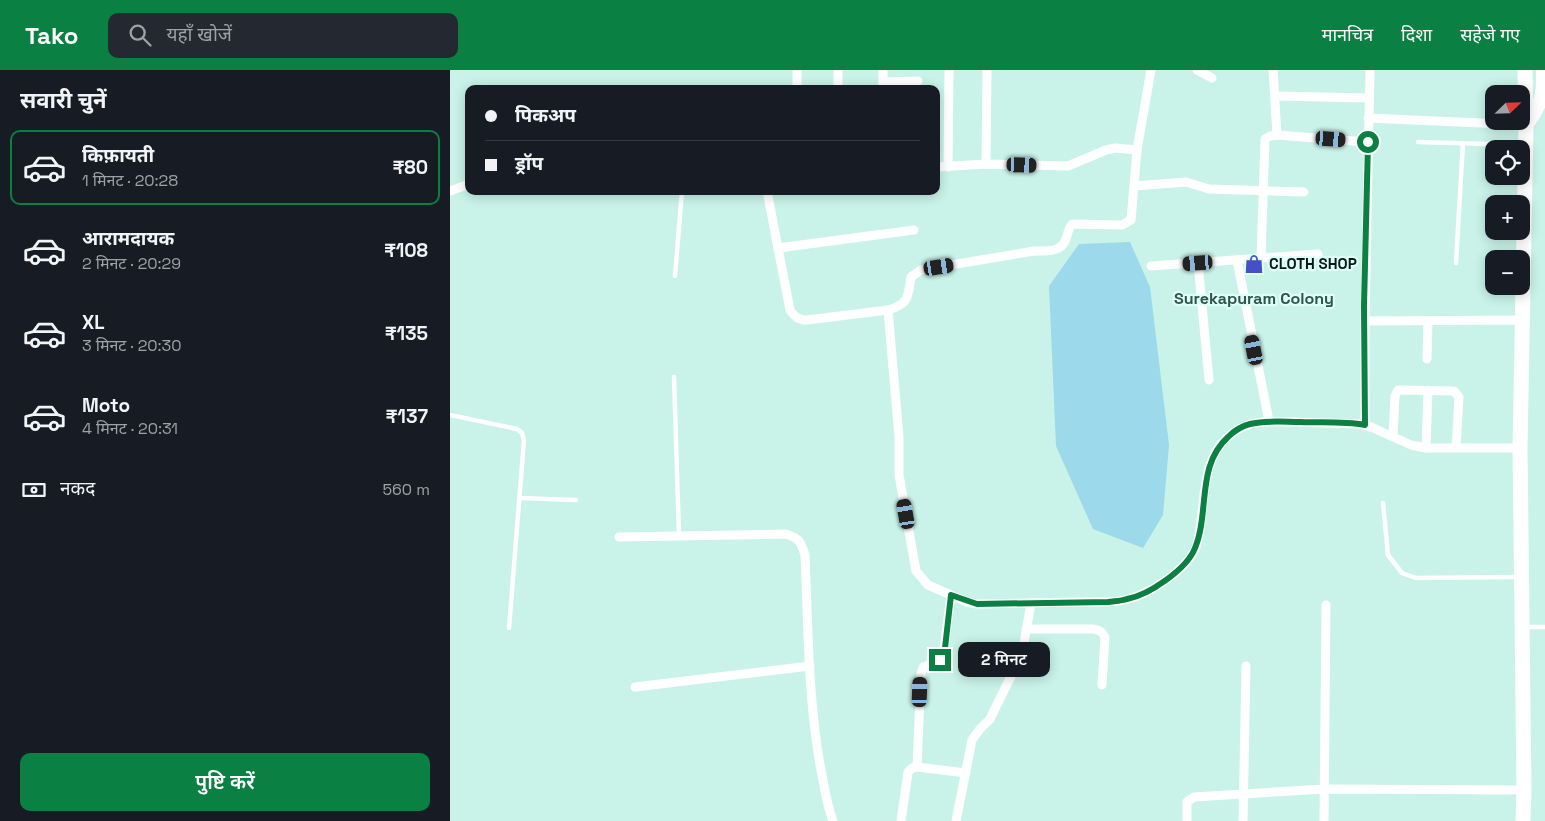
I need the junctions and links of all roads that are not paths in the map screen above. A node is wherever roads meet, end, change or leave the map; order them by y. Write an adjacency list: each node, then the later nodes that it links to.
1 (797, 70): 14 (street)
2 (838, 70): 15 (street)
3 (883, 70): 16 (street)
4 (949, 70): 32 (street)
5 (987, 70): 30 (street)
6 (1151, 70): 29 (street)
7 (1197, 70): 12 (street)
8 (1274, 70): 19 (street)
9 (1370, 70): 20 (street)
10 (1525, 70): 18 (highway)
11 (1543, 70): 22 (main road)
12 (1212, 78)
13 (918, 81): 17 (street)
14 (798, 85)
15 (838, 85)
16 (883, 85)
17 (890, 85)
18 (1525, 85)
19 (1275, 96): 20 (street); 24 (street)
20 (1369, 98): 21 (street)
21 (1368, 118): 23 (street); 25 (street)
22 (1530, 120)
23 (1485, 123)
24 (1277, 135): 25 (street); 37 (street)
25 (1368, 142): 52 (street)
26 (1418, 142): 27 (lane)
27 (1463, 143): 28 (lane); 47 (lane)
28 (1485, 144)
29 (1137, 150): 30 (street); 35 (street)
30 (986, 164): 32 (street)
31 (940, 167): 32 (street)
32 (948, 167)
33 (465, 185): 36 (street)
34 (1525, 185): 51 (highway)
35 (1135, 186): 37 (street); 50 (street)
36 (450, 191)
37 (1263, 192): 38 (street); 44 (street)
38 (1304, 192)
39 (682, 195): 49 (lane)
40 (768, 195): 42 (street)
41 (914, 230): 42 (street)
42 (778, 248): 50 (street)
43 (1318, 254): 44 (street)
44 (1261, 258): 45 (street)
45 (1237, 260): 46 (street); 59 (street)
46 (1198, 263): 48 (street); 56 (street)
47 (1456, 263)
48 (1151, 266)
49 (676, 276)
50 (888, 310): 71 (street)
51 (1523, 320): 53 (street); 64 (highway)
52 (1365, 321): 53 (street); 60 (street)
53 (1428, 321): 54 (street)
54 (1427, 359)
55 (674, 376): 68 (lane)
56 (1209, 380)
57 (1428, 390): 61 (street); 62 (street); 63 (street)
58 (450, 415): 65 (lane)
59 (1269, 422): 60 (street); 72 (street)
60 (1365, 425): 61 (street)
61 (1393, 436): 62 (street)
62 (1426, 448): 63 (street)
63 (1456, 448): 64 (street)
64 (1520, 448): 70 (highway)
65 (520, 498): 66 (lane); 76 (lane)
66 (576, 500)
67 (1383, 502): 70 (lane)
68 (680, 536): 69 (street); 78 (street)
69 (619, 537)
70 (1522, 577): 74 (highway)
71 (951, 595): 72 (street); 82 (street)
72 (1031, 603): 77 (street)
73 (1326, 605): 84 (street)
74 (1522, 627): 75 (lane); 85 (highway)
75 (1545, 627)
76 (509, 628)
77 (1026, 629): 80 (street); 83 (street)
78 (810, 666): 81 (street); 87 (street)
79 (1246, 666): 86 (street)
80 (1102, 685)
81 (635, 688)
82 (917, 767): 83 (street); 88 (street)
83 (966, 773): 89 (street)
84 (1324, 789): 85 (street); 86 (street); 92 (street)
85 (1524, 790): 93 (highway)
86 (1244, 794): 90 (street); 91 (street)
87 (833, 821)
88 (901, 821)
89 (956, 821)
90 (1187, 821)
91 (1244, 821)
92 (1324, 821)
93 (1523, 821)

